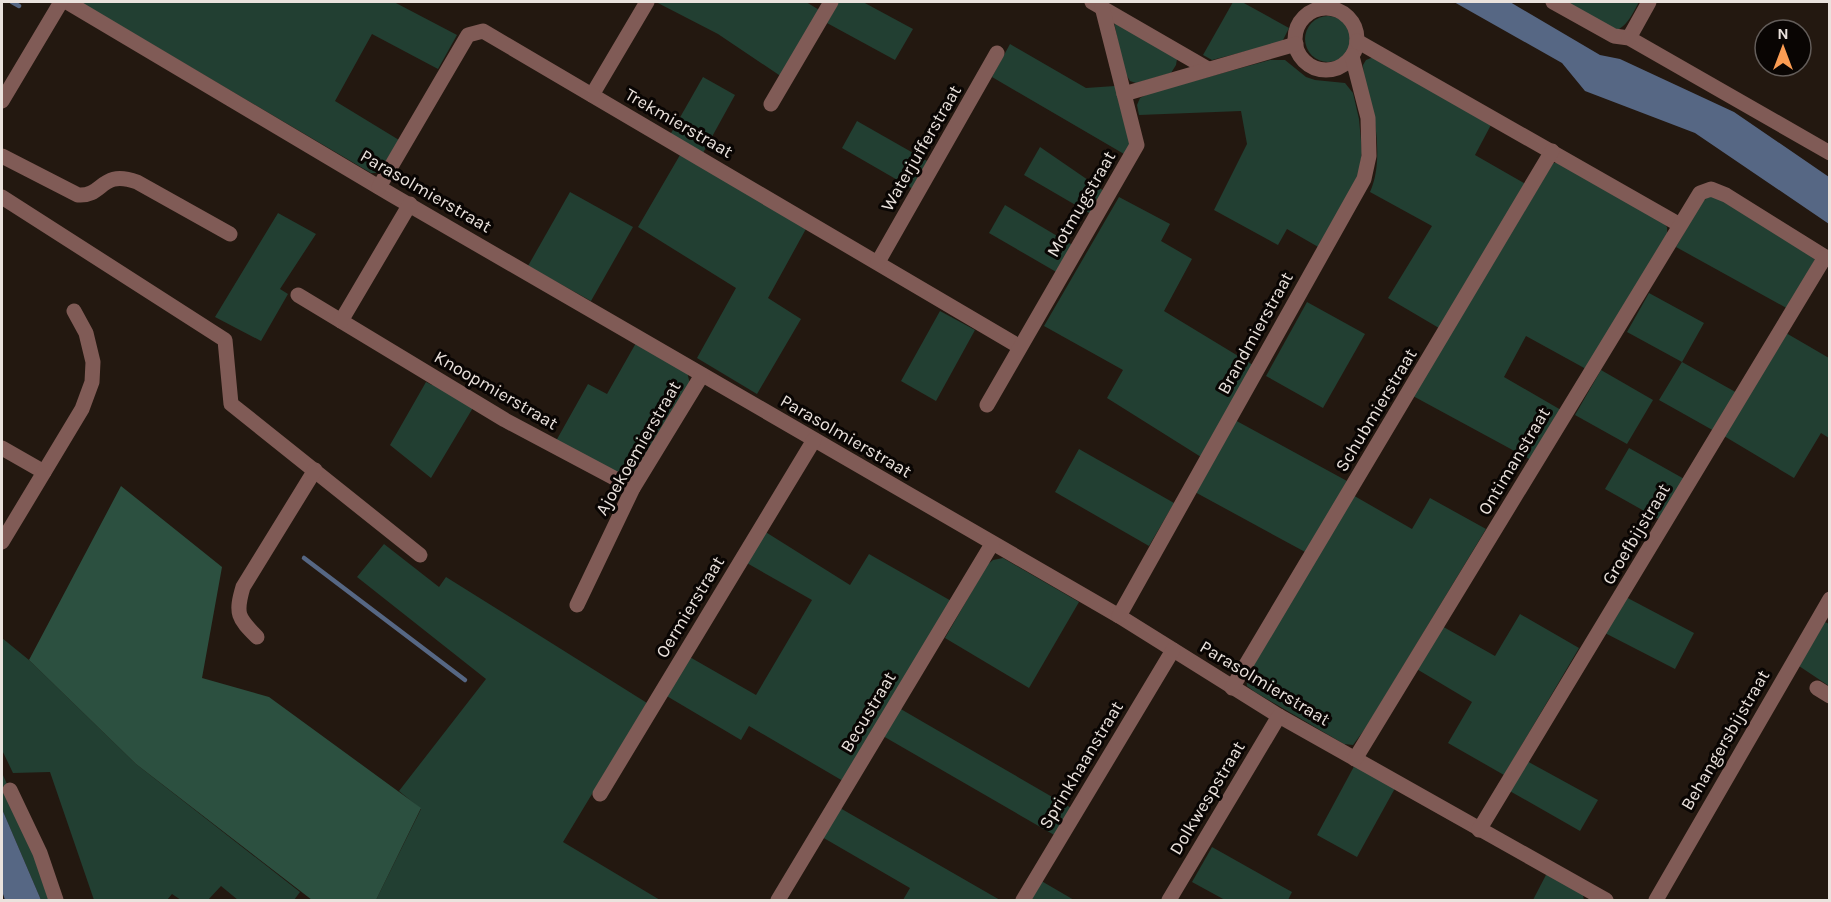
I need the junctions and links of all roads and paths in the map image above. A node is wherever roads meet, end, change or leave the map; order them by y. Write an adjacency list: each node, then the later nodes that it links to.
1 (61, 2): 17 (street)
2 (67, 2): 22 (street, Parasolmierstraat)
3 (647, 2): 16 (street)
4 (831, 2): 18 (street)
5 (1553, 2): 9 (street)
6 (1649, 2): 9 (street)
7 (1097, 4): 14 (street); 15 (street, Motmugstraat)
8 (1321, 5): 10 (street); 11 (street)
9 (1629, 38): 20 (street)
10 (1358, 41): 13 (street); 19 (street)
11 (1296, 44): 13 (street); 14 (street)
12 (997, 53): 28 (street, Waterjufferstraat)
13 (1352, 56): 45 (street, Brandmierstraat)
14 (1208, 69): 15 (street)
15 (1124, 94): 32 (street, Motmugstraat)
16 (592, 95): 22 (street, Trekmierstraat); 28 (street, Trekmierstraat)
17 (2, 101)
18 (771, 104)
19 (1552, 151): 25 (street); 48 (street, Schubmierstraat)
20 (1830, 153)
21 (2, 156): 26 (street)
22 (379, 187): 24 (street, Parasolmierstraat)
23 (2, 197): 37 (street)
24 (410, 204): 31 (street); 33 (street, Parasolmierstraat)
25 (1680, 225): 27 (street, Ontimanstraat); 50 (street, Ontimanstraat)
26 (230, 234)
27 (1827, 259): 53 (street, Groefbijstraat)
28 (878, 262): 32 (street, Trekmierstraat)
29 (298, 295): 31 (street, Knoopmierstraat)
30 (74, 311): 38 (street)
31 (341, 321): 39 (street, Knoopmierstraat)
32 (1020, 347): 34 (street, Motmugstraat)
33 (702, 375): 35 (street, Parasolmierstraat); 39 (street, Ajoekoemierstraat)
34 (987, 405)
35 (814, 440): 41 (street, Parasolmierstraat); 52 (street, Oermierstraat)
36 (2, 448): 38 (street)
37 (315, 470): 42 (street); 46 (street)
38 (44, 472): 40 (street)
39 (633, 488): 44 (street, Ajoekoemierstraat)
40 (2, 542)
41 (992, 544): 45 (street, Parasolmierstraat); 56 (street, Becustraat)
42 (420, 555)
43 (1830, 599): 59 (street, Behangersbijstraat)
44 (577, 605)
45 (1119, 616): 47 (street, Parasolmierstraat)
46 (256, 637)
47 (1173, 650): 48 (street, Parasolmierstraat); 57 (street, Sprinkhaanstraat)
48 (1232, 688): 49 (street, Parasolmierstraat)
49 (1279, 716): 50 (street, Parasolmierstraat); 58 (street, Dolkwespstraat)
50 (1355, 759): 53 (street, Parasolmierstraat)
51 (10, 790): 55 (street)
52 (600, 794)
53 (1479, 830): 54 (street, Parasolmierstraat)
54 (1596, 898)
55 (56, 900)
56 (778, 900)
57 (1023, 900)
58 (1169, 900)
59 (1656, 900)

